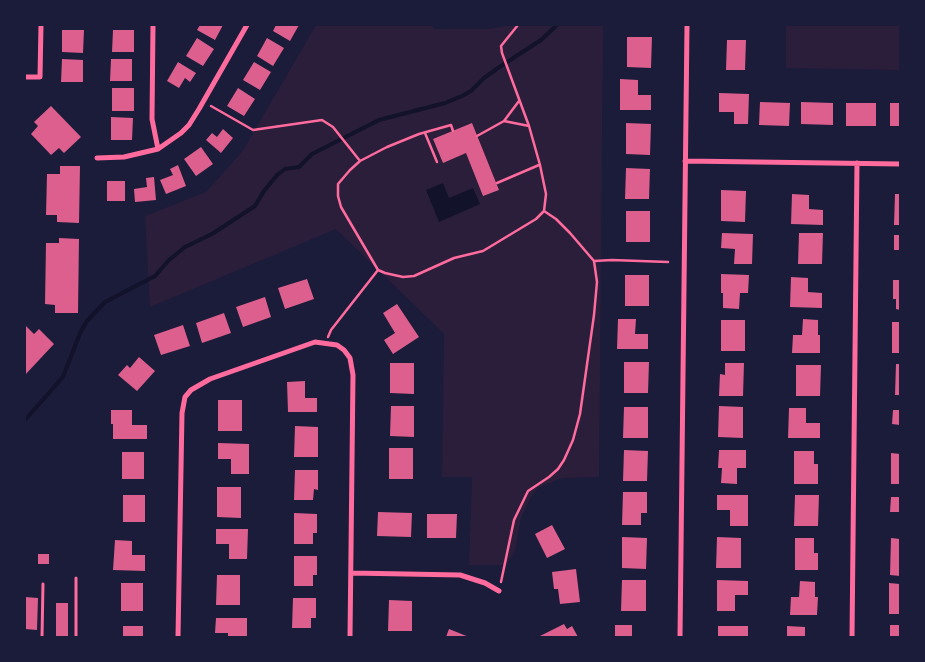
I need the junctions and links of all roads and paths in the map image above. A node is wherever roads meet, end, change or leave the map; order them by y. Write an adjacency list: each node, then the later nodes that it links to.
1 (41, 25): 6 (street)
2 (153, 25): 14 (street)
3 (246, 25): 8 (street)
4 (518, 25): 7 (path)
5 (687, 25): 17 (street)
6 (25, 76)
7 (519, 101): 9 (path); 10 (path)
8 (203, 102): 14 (street); 16 (path)
9 (504, 121): 10 (path); 13 (path)
10 (529, 126): 21 (path)
11 (453, 131): 12 (path)
12 (425, 133): 16 (path); 18 (path)
13 (477, 136)
14 (158, 149): 15 (street)
15 (97, 158)
16 (360, 161): 26 (path)
17 (685, 161): 19 (street); 36 (street)
18 (437, 162)
19 (857, 163): 20 (street); 37 (street)
20 (900, 164)
21 (540, 165): 22 (path); 23 (path)
22 (496, 183)
23 (544, 211): 24 (path); 26 (path)
24 (594, 261): 25 (path); 31 (path)
25 (668, 262)
26 (378, 270): 27 (path)
27 (326, 342): 28 (street); 34 (street)
28 (351, 573): 31 (street); 35 (street)
29 (76, 578): 33 (lane)
30 (43, 584): 32 (lane)
31 (499, 591)
32 (42, 637)
33 (76, 637)
34 (178, 637)
35 (350, 637)
36 (680, 637)
37 (852, 637)

